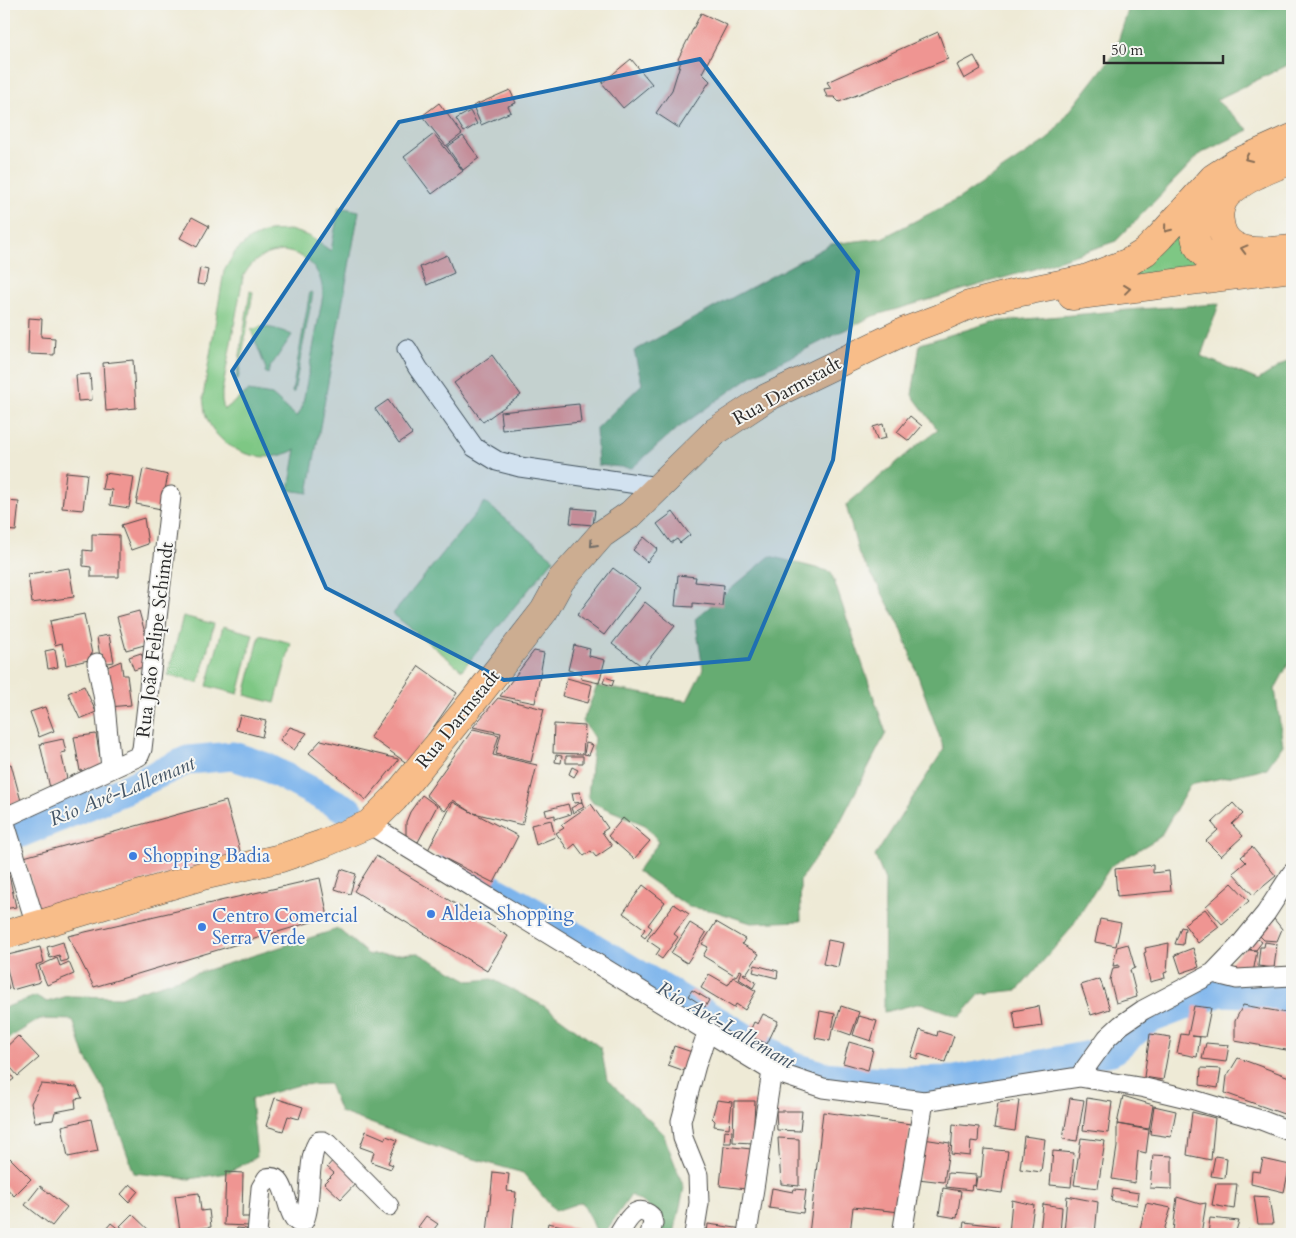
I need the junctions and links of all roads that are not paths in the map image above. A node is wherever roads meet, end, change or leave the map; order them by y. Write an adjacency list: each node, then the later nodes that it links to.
1 (1292, 138): 3 (main road, one-way to 3)
2 (1292, 160): 4 (main road, one-way to 2)
3 (1200, 193): 6 (main road); 7 (main road, one-way to 7)
4 (1292, 249)
5 (1292, 268): 6 (main road)
6 (1249, 274): 7 (main road, one-way to 6)
7 (940, 318): 9 (main road, Rua Darmstadt)
8 (407, 349): 9 (street)
9 (658, 486): 14 (main road, Rua Darmstadt)
10 (171, 496): 12 (street, Rua João Felipe Schimdt)
11 (97, 663): 12 (street)
12 (111, 768): 13 (street, Rua João Felipe Schimdt)
13 (4, 822): 16 (street, Rua João Felipe Schimdt)
14 (369, 824): 16 (main road); 20 (street)
15 (1292, 873): 18 (street)
16 (36, 925): 17 (main road)
17 (4, 935)
18 (1213, 973): 19 (street); 22 (street)
19 (1292, 976)
20 (708, 1031): 21 (street); 29 (street)
21 (772, 1071): 23 (street); 30 (street)
22 (1080, 1076): 23 (street); 24 (street)
23 (924, 1101): 31 (street)
24 (1292, 1132)
25 (389, 1206): 26 (street)
26 (257, 1234)
27 (619, 1234): 28 (street)
28 (650, 1234)
29 (694, 1234)
30 (747, 1234)
31 (902, 1234)

